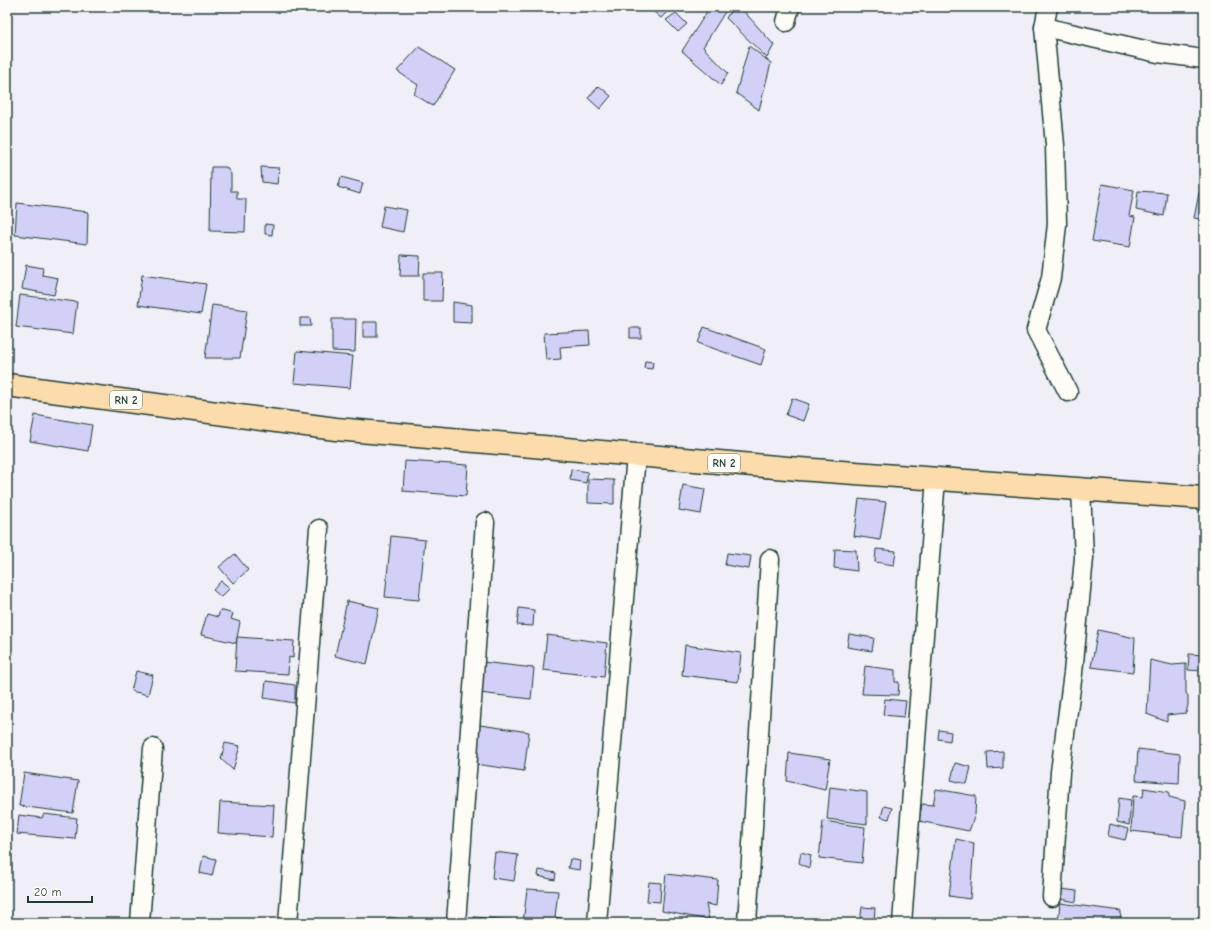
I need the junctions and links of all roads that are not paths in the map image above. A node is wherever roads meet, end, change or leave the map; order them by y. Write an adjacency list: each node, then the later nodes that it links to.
1 (1048, 7): 2 (street)
2 (1044, 27): 3 (street); 5 (street)
3 (1204, 59)
4 (7, 385): 6 (highway, RN 2)
5 (1068, 392)
6 (636, 455): 7 (highway, RN 2); 18 (street)
7 (936, 478): 8 (highway, RN 2); 20 (street)
8 (1081, 488): 9 (highway, RN 2); 14 (street)
9 (1204, 498)
10 (485, 522): 17 (street)
11 (319, 529): 16 (street)
12 (770, 559): 19 (street)
13 (153, 748): 15 (street)
14 (1052, 897)
15 (140, 923)
16 (288, 923)
17 (456, 923)
18 (597, 923)
19 (747, 923)
20 (902, 923)

